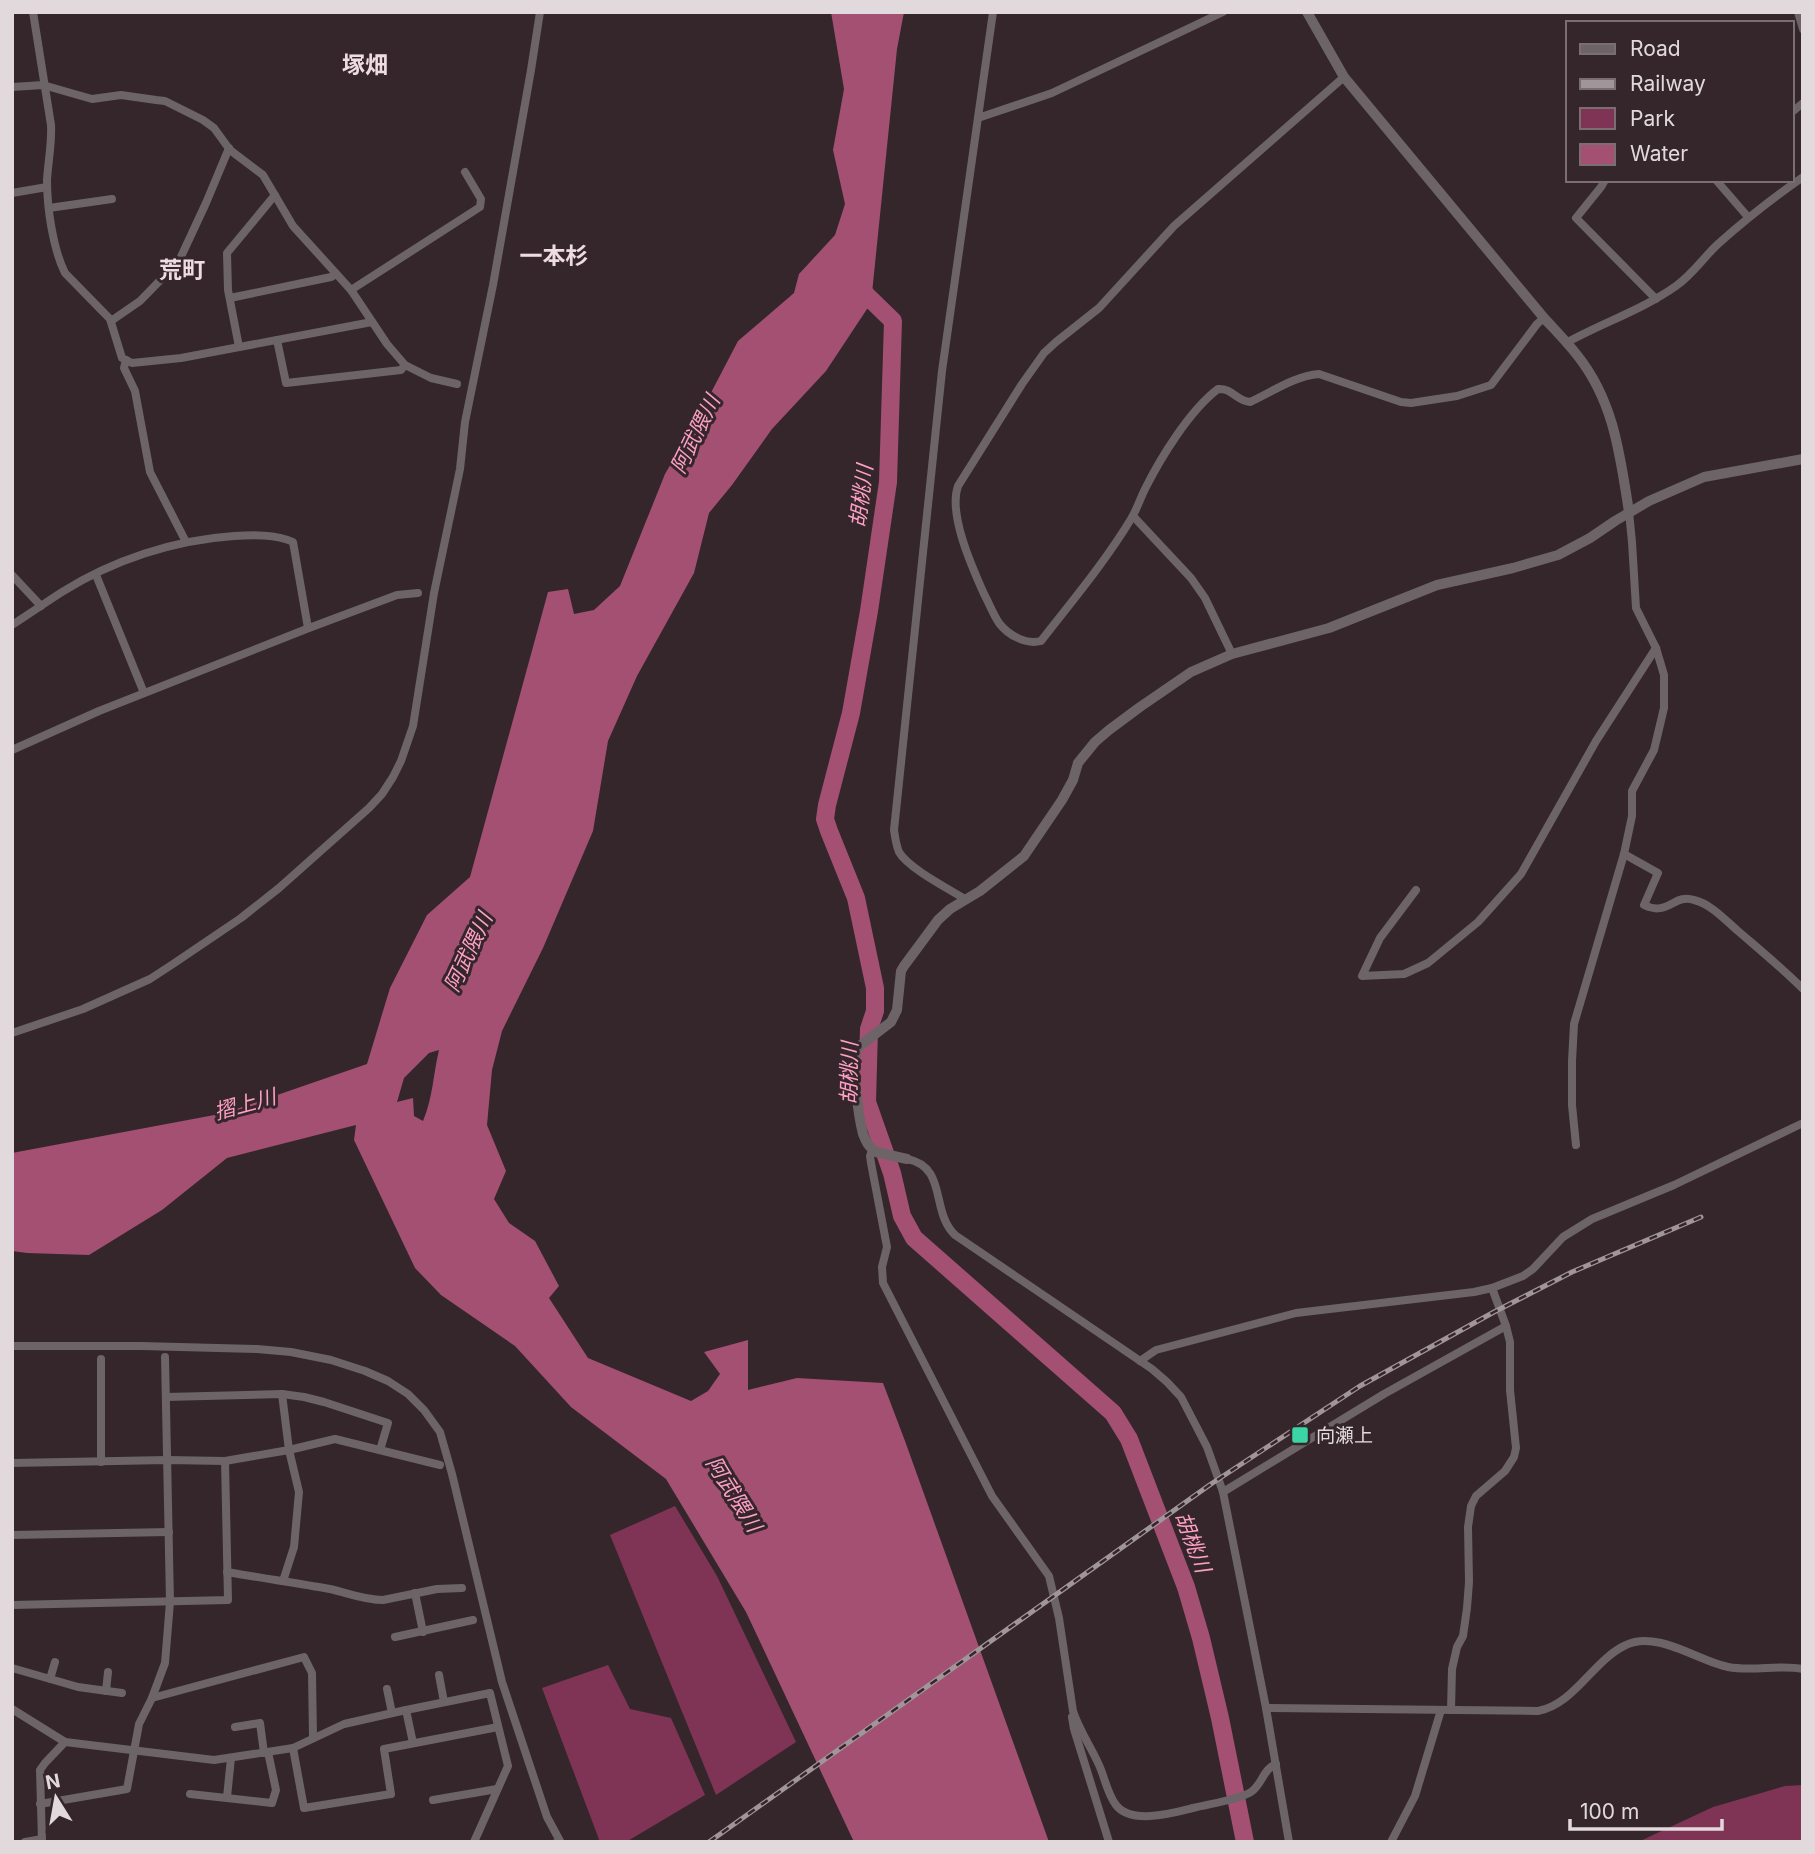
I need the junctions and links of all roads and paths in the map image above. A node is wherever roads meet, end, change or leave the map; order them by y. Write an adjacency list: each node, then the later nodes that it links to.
1 (33, 12): 9 (street)
2 (540, 12): 54 (street)
3 (993, 12): 11 (street)
4 (1223, 12): 11 (street)
5 (1307, 12): 8 (street)
6 (1798, 12): 7 (street)
7 (1803, 29)
8 (1344, 77): 27 (street); 38 (street)
9 (44, 85): 10 (street); 12 (street); 17 (street)
10 (12, 87)
11 (978, 118): 52 (street)
12 (229, 148): 19 (street); 28 (street)
13 (465, 172): 24 (street)
14 (1803, 177): 22 (street)
15 (1604, 182): 26 (street)
16 (1718, 182): 22 (street)
17 (47, 187): 18 (street); 21 (street)
18 (12, 193)
19 (275, 195): 23 (street); 25 (street)
20 (112, 198): 21 (street)
21 (49, 208): 28 (street)
22 (1748, 217): 26 (street)
23 (336, 274): 24 (street); 25 (street)
24 (351, 290): 29 (street)
25 (230, 298): 32 (street)
26 (1656, 299): 31 (street)
27 (1544, 318): 31 (street); 38 (street)
28 (111, 321): 33 (street)
29 (372, 322): 30 (street); 34 (street)
30 (277, 340): 32 (street); 34 (street)
31 (1566, 343): 37 (street)
32 (239, 347): 33 (street)
33 (126, 360): 39 (street)
34 (405, 365): 35 (street)
35 (457, 384)
36 (1803, 459): 37 (street)
37 (1629, 512): 46 (street); 47 (street)
38 (1133, 516): 47 (street)
39 (186, 542): 41 (street); 45 (street)
40 (12, 575): 43 (street)
41 (96, 575): 43 (street); 48 (street)
42 (418, 593): 45 (street)
43 (41, 606): 44 (street)
44 (12, 625)
45 (308, 628): 48 (street)
46 (1656, 648): 50 (street); 51 (street)
47 (1232, 654): 52 (street)
48 (144, 693): 49 (street)
49 (12, 750)
50 (1624, 854): 53 (street); 56 (street)
51 (1416, 890)
52 (965, 899): 57 (street)
53 (1803, 989)
54 (12, 1036)
55 (1803, 1123): 59 (street)
56 (1576, 1145)
57 (877, 1152): 58 (street); 101 (street)
58 (908, 1159): 64 (street)
59 (1492, 1288): 60 (street); 64 (street)
60 (1506, 1326): 74 (street); 100 (street)
61 (12, 1346): 121 (street)
62 (165, 1357): 66 (street)
63 (101, 1359): 71 (street)
64 (1140, 1360): 74 (street)
65 (282, 1394): 66 (street); 67 (street); 68 (street)
66 (166, 1397): 69 (street)
67 (289, 1450): 68 (street); 70 (street); 78 (street)
68 (380, 1450): 73 (street)
69 (167, 1460): 70 (street); 71 (street); 75 (street)
70 (225, 1461): 77 (street)
71 (101, 1462): 72 (street)
72 (12, 1464)
73 (440, 1465)
74 (1223, 1492): 97 (street)
75 (169, 1532): 76 (street); 81 (street)
76 (12, 1535)
77 (227, 1572): 78 (street); 81 (street)
78 (283, 1581): 80 (street)
79 (462, 1588): 80 (street)
80 (415, 1593): 84 (street)
81 (170, 1602): 82 (street); 95 (street)
82 (12, 1605)
83 (473, 1620): 84 (street)
84 (423, 1632): 85 (street)
85 (395, 1637)
86 (55, 1662): 91 (street)
87 (12, 1668): 91 (street)
88 (1803, 1668): 100 (street)
89 (108, 1672): 93 (street)
90 (439, 1675): 96 (street)
91 (50, 1679): 93 (street)
92 (387, 1689): 102 (street)
93 (106, 1691): 94 (street)
94 (122, 1693)
95 (152, 1698): 105 (street); 109 (street)
96 (444, 1702): 99 (street); 104 (street)
97 (1266, 1708): 100 (street); 112 (street)
98 (12, 1709): 106 (street)
99 (406, 1710): 102 (street); 107 (street)
100 (1446, 1710): 124 (street)
101 (1073, 1711): 112 (street); 122 (street)
102 (392, 1713): 105 (street)
103 (235, 1727): 110 (street)
104 (498, 1727): 107 (street); 113 (street)
105 (313, 1738): 108 (street)
106 (65, 1742): 109 (street); 117 (street)
107 (413, 1743): 108 (street)
108 (293, 1748): 110 (street)
109 (134, 1751): 111 (street); 117 (street)
110 (266, 1752): 111 (street); 115 (street)
111 (231, 1758): 115 (street)
112 (1276, 1764): 123 (street)
113 (497, 1789): 116 (street); 120 (street)
114 (190, 1794): 115 (street)
115 (227, 1797)
116 (433, 1800)
117 (40, 1804): 118 (street)
118 (42, 1840): 119 (street)
119 (26, 1842)
120 (474, 1842)
121 (557, 1842)
122 (1110, 1842)
123 (1289, 1842)
124 (1391, 1842)

